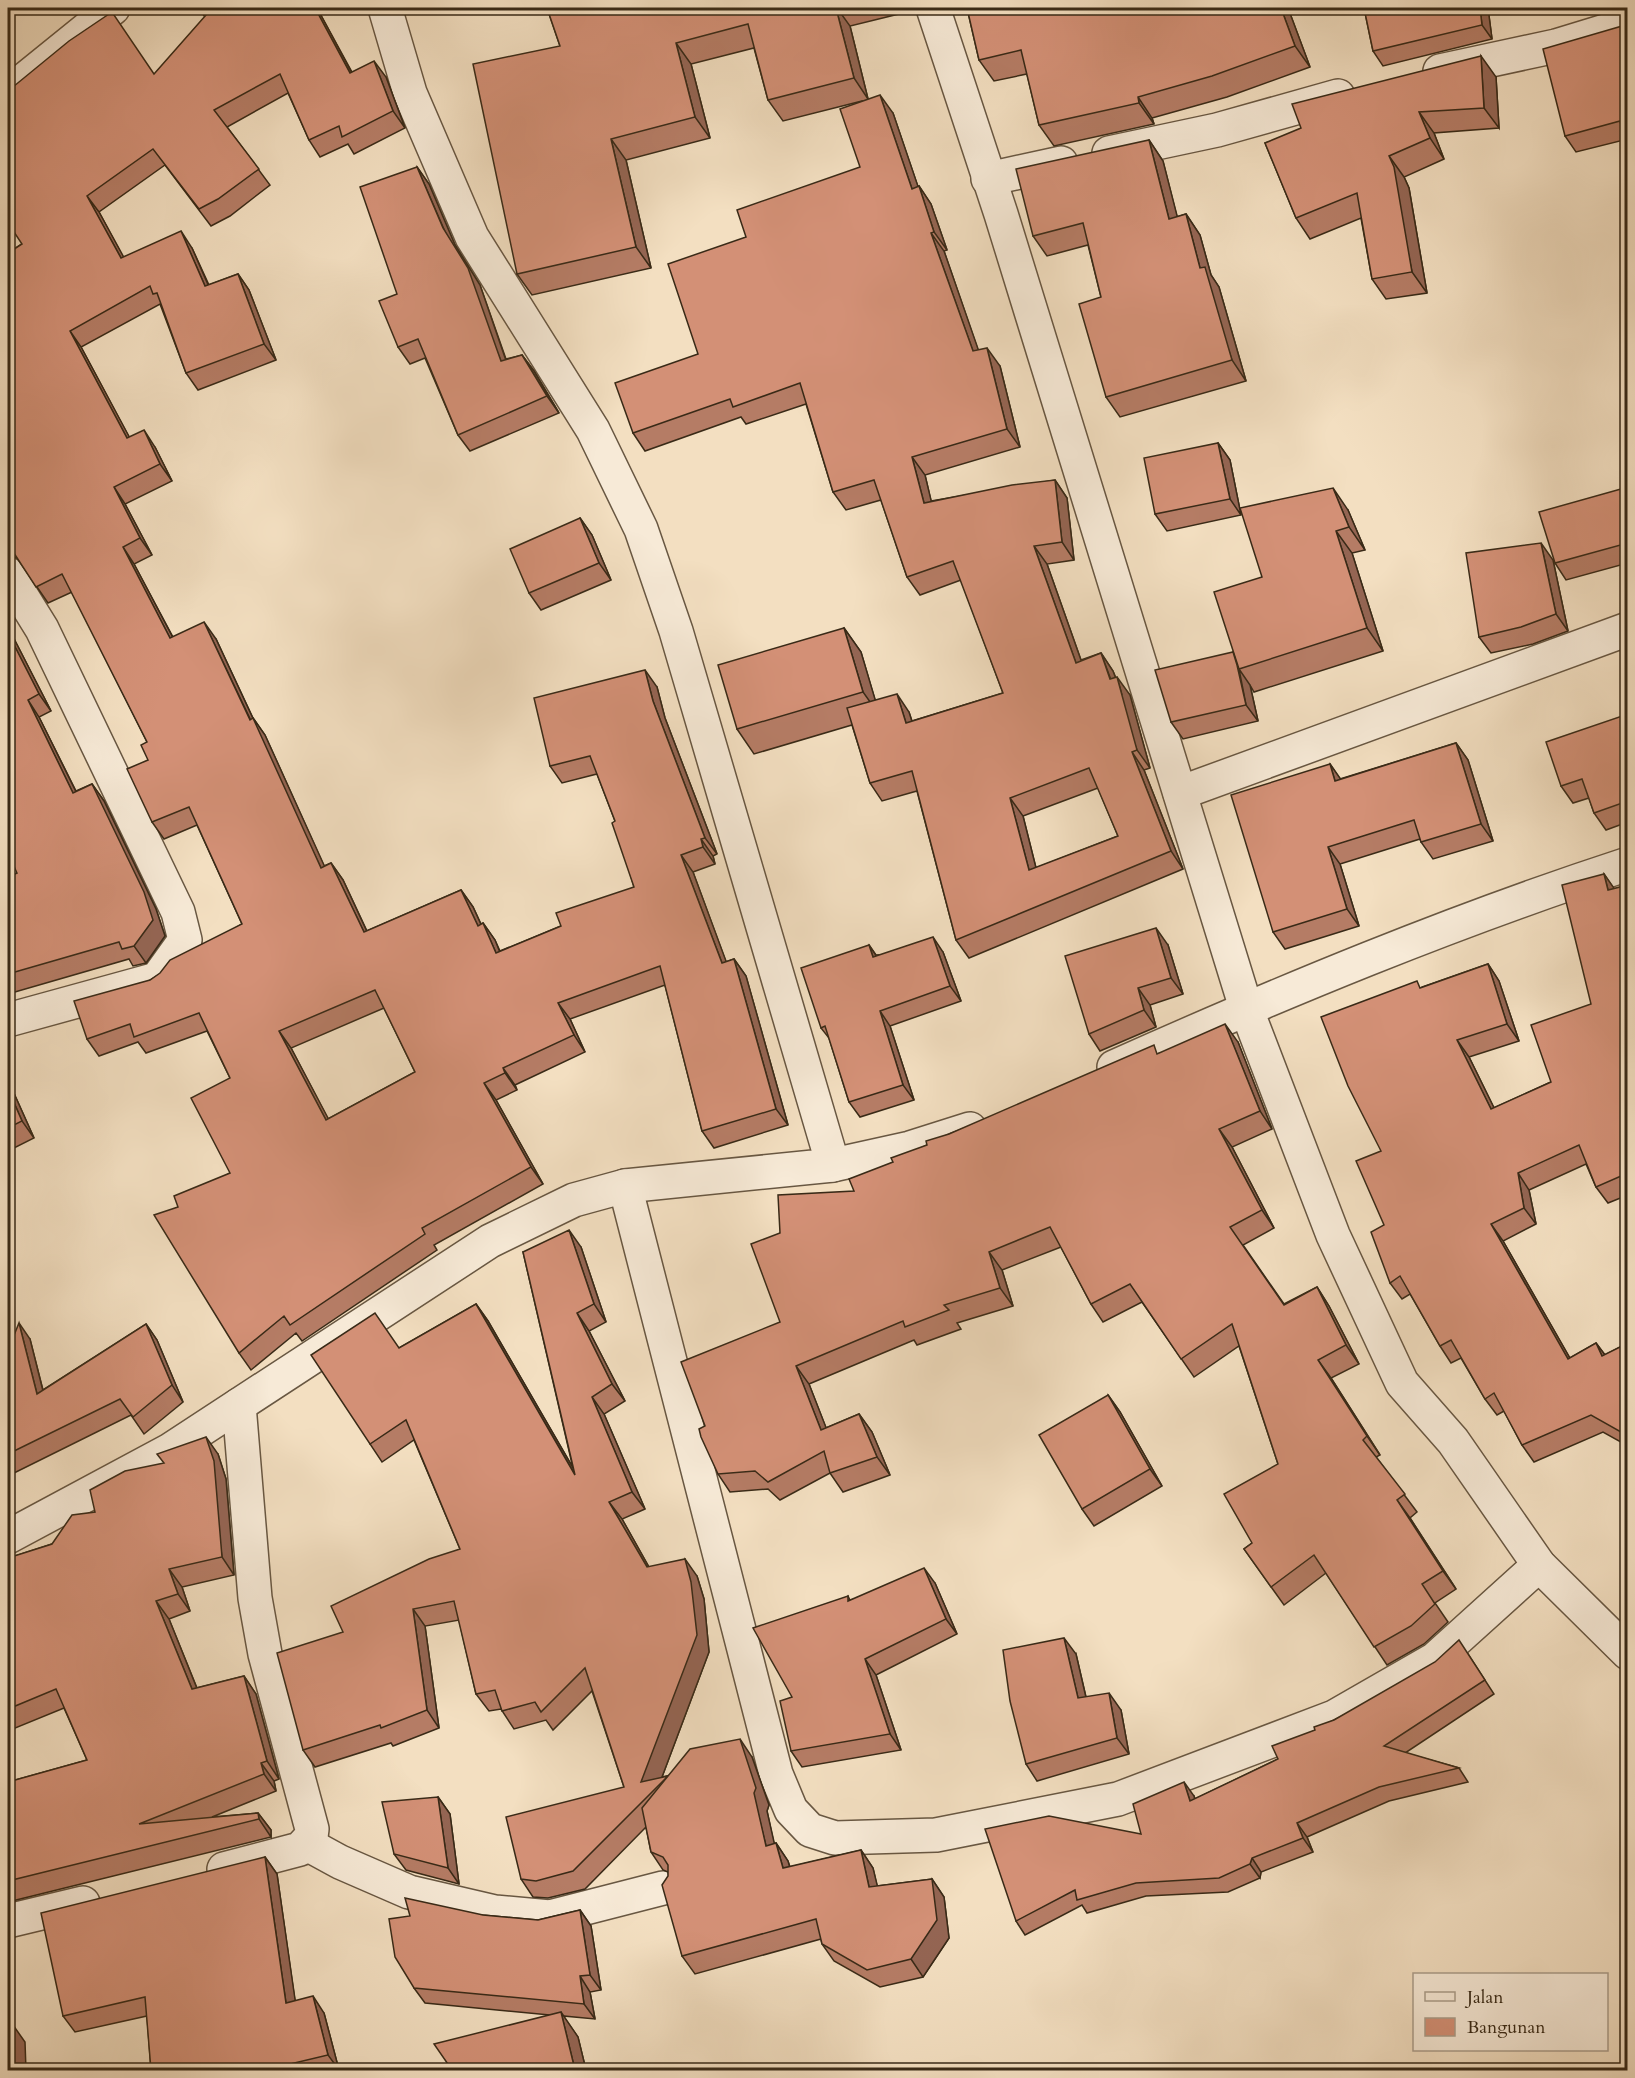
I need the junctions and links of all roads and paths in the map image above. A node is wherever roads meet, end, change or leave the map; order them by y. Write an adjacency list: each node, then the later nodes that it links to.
1 (113, 8): 7 (street)
2 (385, 8): 17 (street)
3 (933, 8): 8 (street)
4 (1628, 24): 5 (street)
5 (1411, 78)
6 (1366, 89): 8 (street)
7 (8, 93)
8 (988, 179): 11 (street)
9 (8, 574): 14 (street)
10 (1628, 629): 11 (street)
11 (1180, 793): 13 (street)
12 (1628, 864): 13 (street)
13 (1246, 1008): 15 (street); 21 (street)
14 (8, 1020)
15 (1084, 1080)
16 (997, 1118): 17 (street)
17 (833, 1165): 18 (street)
18 (625, 1186): 19 (street); 21 (street)
19 (238, 1405): 20 (street); 23 (street)
20 (8, 1537)
21 (1539, 1565): 22 (street)
22 (1628, 1653)
23 (307, 1844): 24 (street); 25 (street)
24 (191, 1877)
25 (663, 1888)
26 (111, 1896): 27 (street)
27 (8, 1921)

